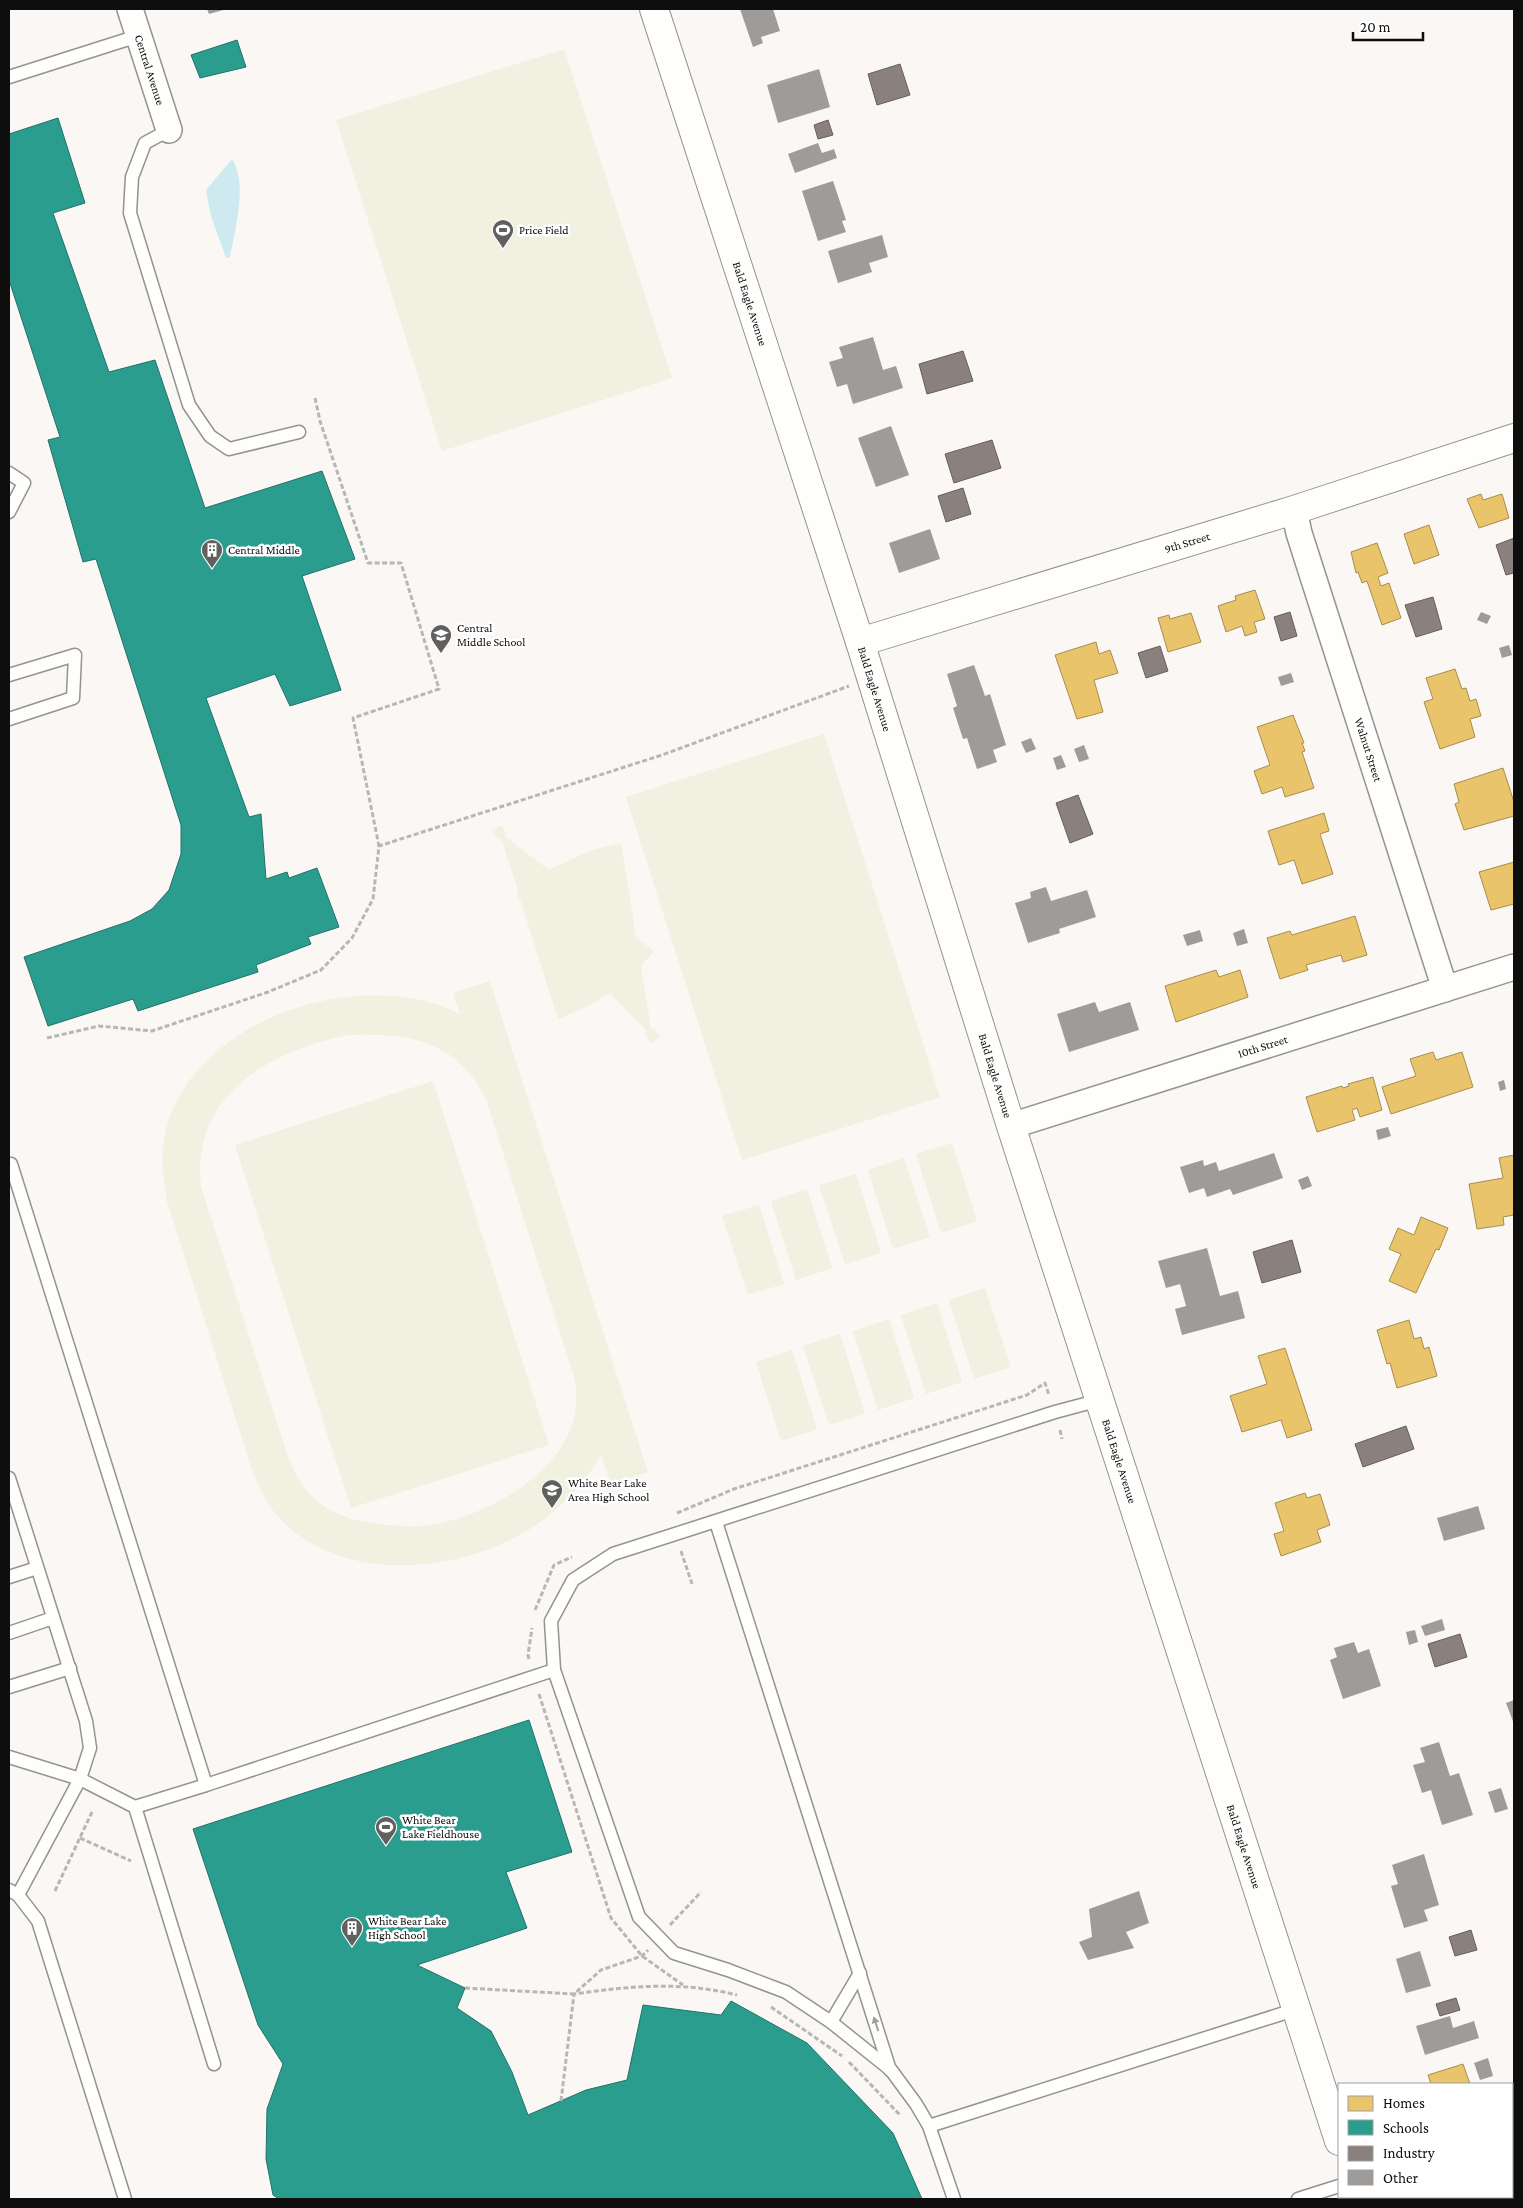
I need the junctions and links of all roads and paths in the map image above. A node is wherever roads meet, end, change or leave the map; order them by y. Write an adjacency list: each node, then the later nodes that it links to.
1 (130, 9): 3 (street, Central Avenue)
2 (654, 9): 12 (street, Bald Eagle Avenue)
3 (138, 36): 4 (lane); 5 (street, Central Avenue)
4 (9, 77)
5 (169, 130): 7 (lane)
6 (315, 398): 16 (path)
7 (299, 432)
8 (1514, 438): 10 (street, 9th Street)
9 (9, 473): 11 (lane)
10 (1294, 510): 12 (street, 9th Street); 18 (street, Walnut Street)
11 (9, 512)
12 (860, 642): 14 (street, Bald Eagle Avenue)
13 (9, 675): 15 (lane)
14 (869, 676): 16 (path); 20 (street, Bald Eagle Avenue)
15 (9, 719)
16 (379, 846): 19 (path)
17 (1514, 967): 18 (street, 10th Street)
18 (1445, 988): 20 (street, 10th Street)
19 (47, 1038)
20 (1011, 1126): 23 (street, Bald Eagle Avenue)
21 (11, 1164): 40 (lane)
22 (1045, 1383): 25 (path)
23 (1100, 1400): 26 (lane); 54 (street, Bald Eagle Avenue)
24 (9, 1478): 28 (lane)
25 (670, 1516)
26 (716, 1522): 35 (lane); 48 (lane)
27 (578, 1554): 30 (path)
28 (38, 1568): 29 (lane); 31 (lane)
29 (9, 1577)
30 (534, 1616)
31 (53, 1618): 33 (lane); 34 (lane)
32 (532, 1626): 36 (path)
33 (9, 1632)
34 (70, 1668): 37 (lane); 39 (lane)
35 (554, 1670): 36 (lane); 55 (lane)
36 (534, 1676): 40 (lane); 47 (path)
37 (9, 1687)
38 (9, 1757): 39 (lane)
39 (80, 1779): 41 (lane); 46 (lane)
40 (206, 1785): 41 (lane)
41 (135, 1806): 56 (lane)
42 (92, 1812): 43 (path)
43 (80, 1838): 44 (path); 45 (path)
44 (131, 1861)
45 (55, 1891)
46 (14, 1893): 63 (lane)
47 (642, 1956): 49 (path); 51 (path)
48 (860, 1973): 55 (lane); 57 (lane, one-way to 48)
49 (683, 1985): 51 (path); 52 (path)
50 (465, 1988): 51 (path)
51 (574, 1994): 58 (path)
52 (744, 1996)
53 (767, 2005): 59 (path)
54 (1297, 2010): 60 (lane); 61 (street, Bald Eagle Avenue)
55 (831, 2022): 57 (lane)
56 (214, 2064)
57 (891, 2070): 60 (lane)
58 (561, 2101)
59 (901, 2117)
60 (929, 2126): 64 (lane)
61 (1338, 2138)
62 (1338, 2186): 65 (lane)
63 (126, 2199)
64 (954, 2199)
65 (1298, 2199)

